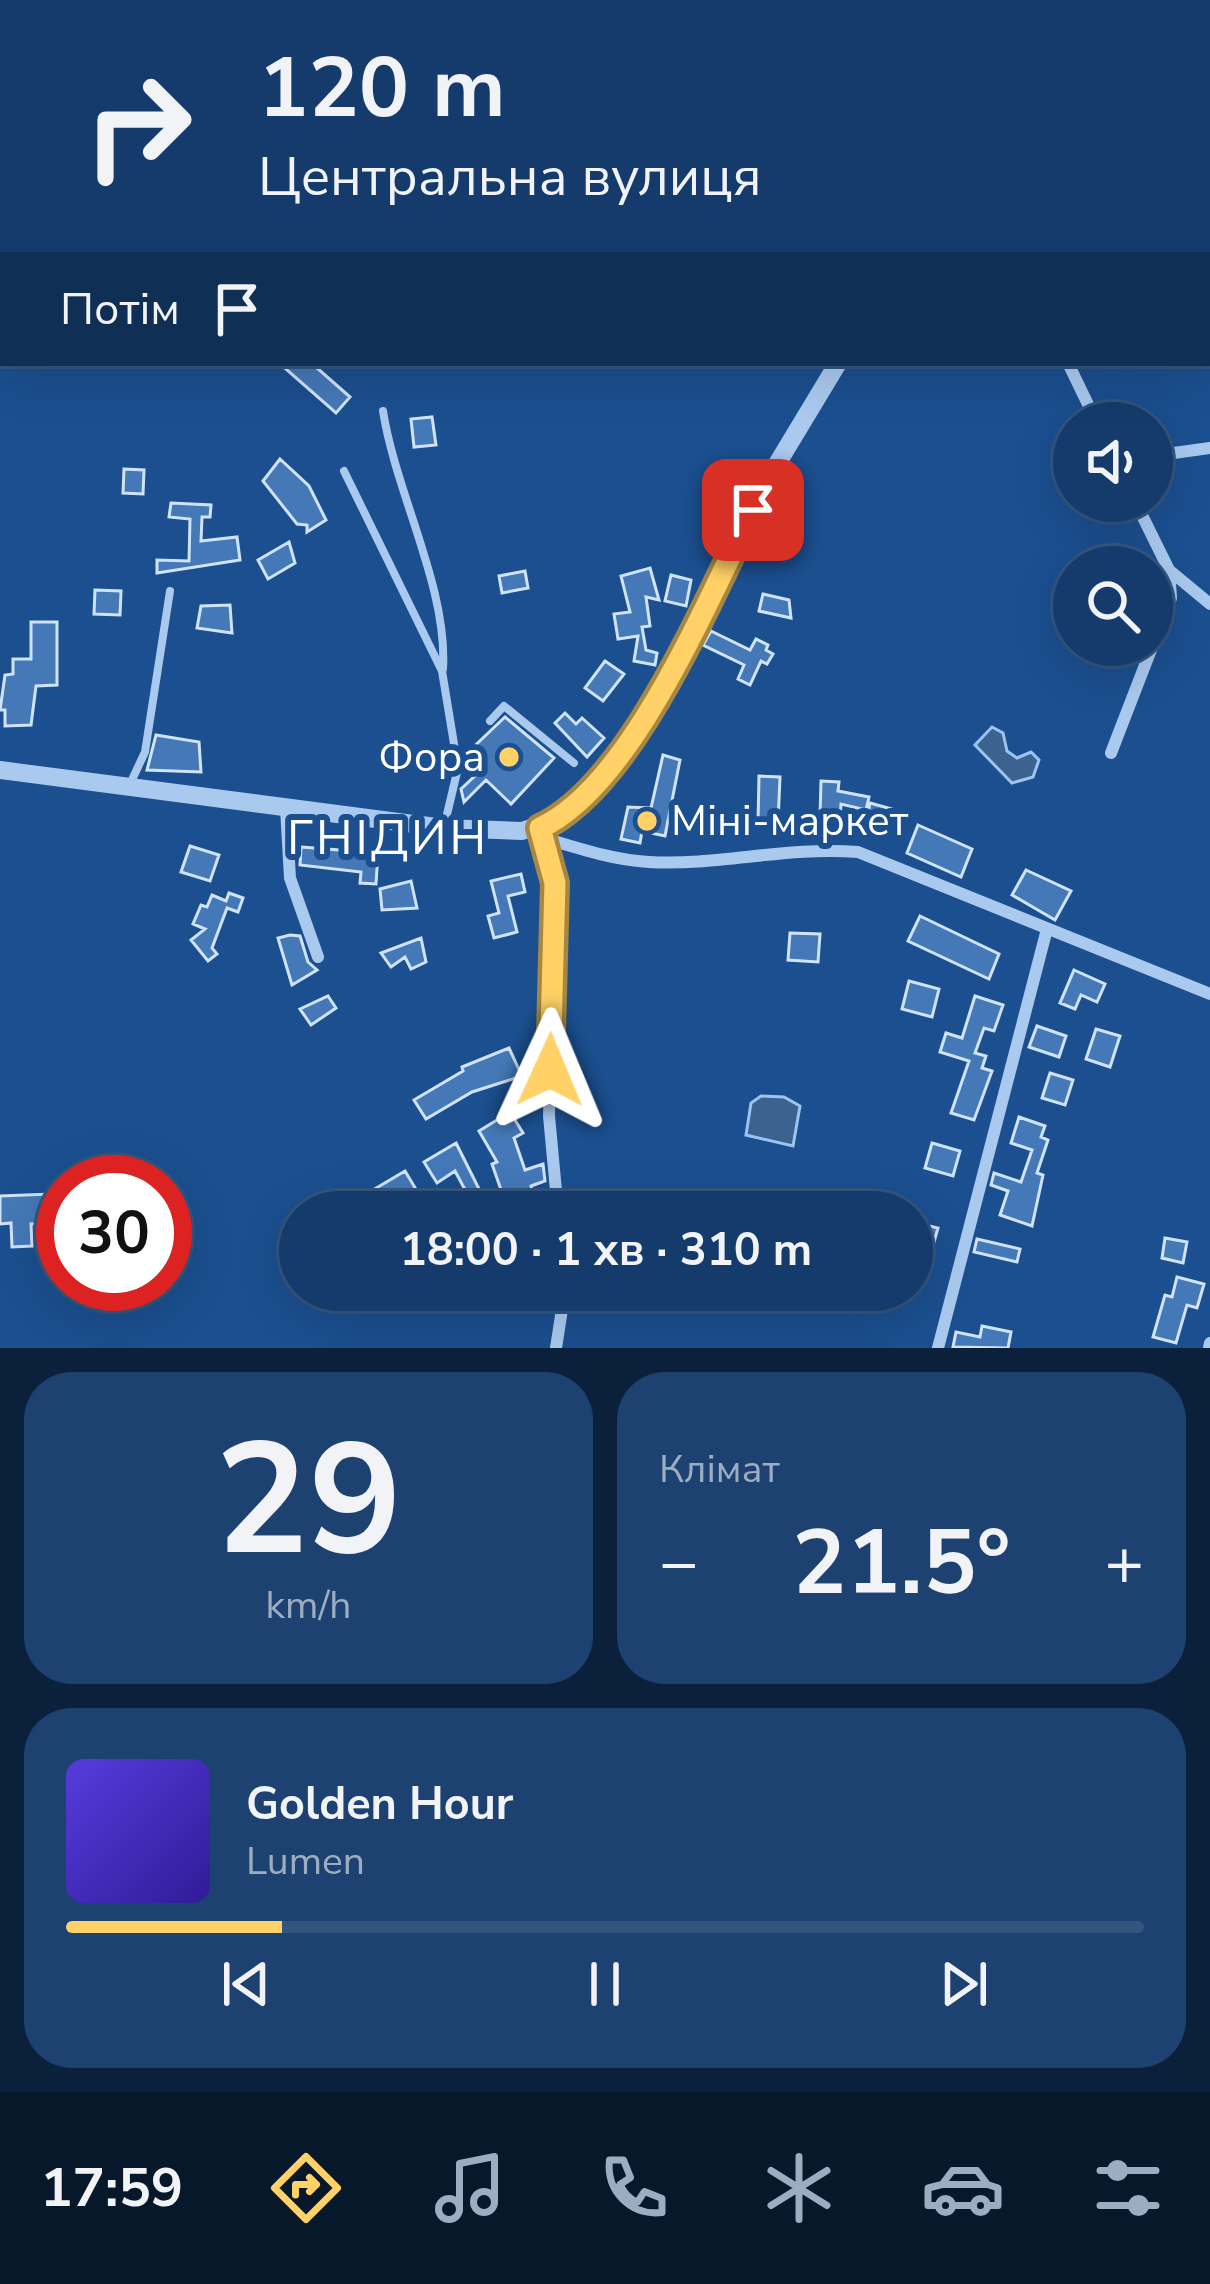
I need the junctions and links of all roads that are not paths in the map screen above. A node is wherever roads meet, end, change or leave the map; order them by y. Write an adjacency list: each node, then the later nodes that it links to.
1 (836, 366): 20 (street)
2 (1069, 366): 3 (street)
3 (1087, 402)
4 (383, 411): 12 (lane)
5 (1210, 448): 6 (street)
6 (1173, 453)
7 (344, 471): 12 (lane)
8 (1173, 573): 10 (street)
9 (170, 591): 17 (lane)
10 (1210, 604)
11 (1145, 666): 14 (street)
12 (442, 670): 19 (lane)
13 (490, 721): 15 (lane)
14 (1111, 753)
15 (574, 763)
16 (0, 770): 17 (street)
17 (126, 788): 18 (street)
18 (286, 808): 19 (street); 22 (street)
19 (444, 828): 20 (street)
20 (544, 833): 21 (street); 24 (street)
21 (1047, 929): 23 (street); 27 (street)
22 (318, 957)
23 (1210, 994)
24 (556, 1191)
25 (562, 1311): 26 (street)
26 (556, 1348)
27 (938, 1348)

